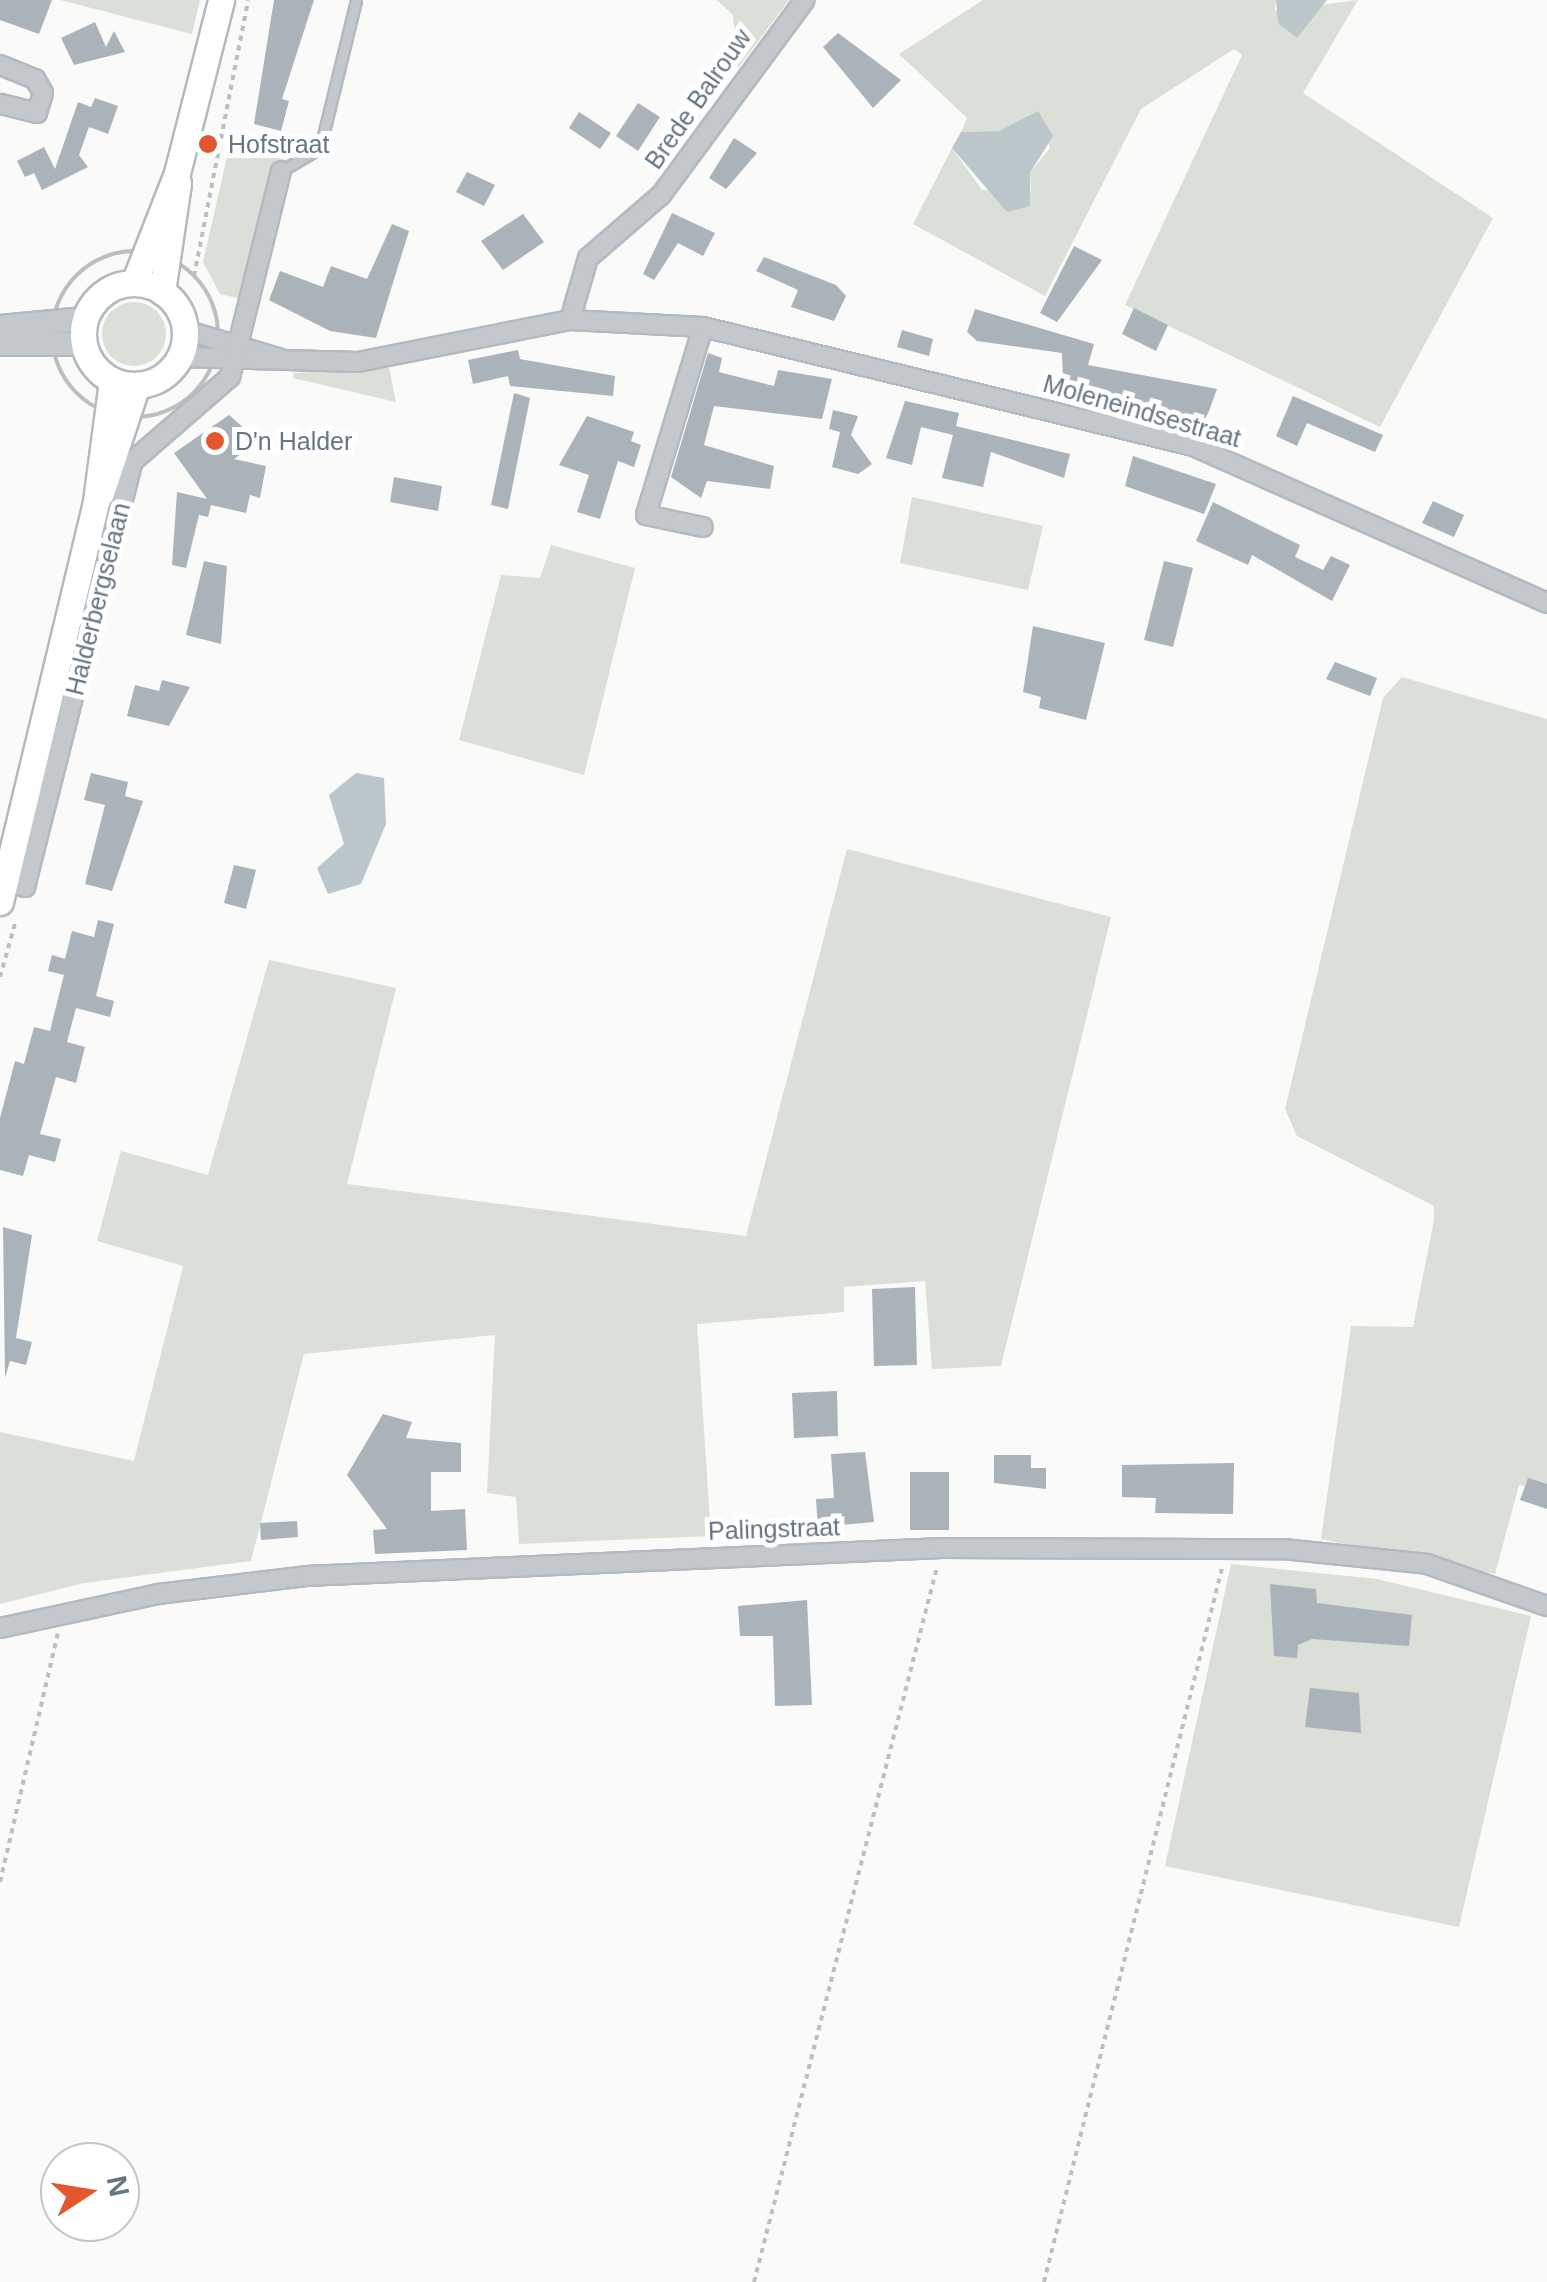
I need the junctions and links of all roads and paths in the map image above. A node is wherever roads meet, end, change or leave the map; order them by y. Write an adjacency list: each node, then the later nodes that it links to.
1 (221, 0): 8 (main road)
2 (248, 0): 16 (path)
3 (356, 0): 7 (lane)
4 (804, 0): 11 (street, Brede Balrouw)
5 (0, 65): 6 (street)
6 (0, 104)
7 (281, 171): 18 (street)
8 (177, 173): 9 (main road); 10 (main road)
9 (134, 283): 10 (main road); 15 (main road)
10 (162, 292): 14 (main road)
11 (570, 320): 13 (street, Moleneindsestraat); 18 (street, Moleneindsestraat)
12 (0, 327): 15 (street)
13 (703, 327): 21 (street); 22 (street, Moleneindsestraat)
14 (184, 330): 16 (street, Moleneindsestraat); 19 (main road)
15 (85, 331): 17 (street); 20 (main road)
16 (220, 338): 18 (street, Moleneindsestraat)
17 (0, 344)
18 (237, 354): 19 (street, Moleneindsestraat); 23 (street, Halderbergselaan)
19 (179, 357): 20 (main road)
20 (124, 383): 23 (main road, Halderbergselaan)
21 (703, 527)
22 (1547, 603)
23 (10, 890): 24 (path)
24 (0, 978)
25 (942, 1548): 26 (street, Palingstraat); 28 (street, Palingstraat); 31 (path)
26 (1226, 1548): 27 (street, Palingstraat); 32 (path)
27 (1547, 1606)
28 (54, 1614): 29 (street, Palingstraat); 30 (path)
29 (0, 1628)
30 (0, 1882)
31 (754, 2282)
32 (1044, 2282)

